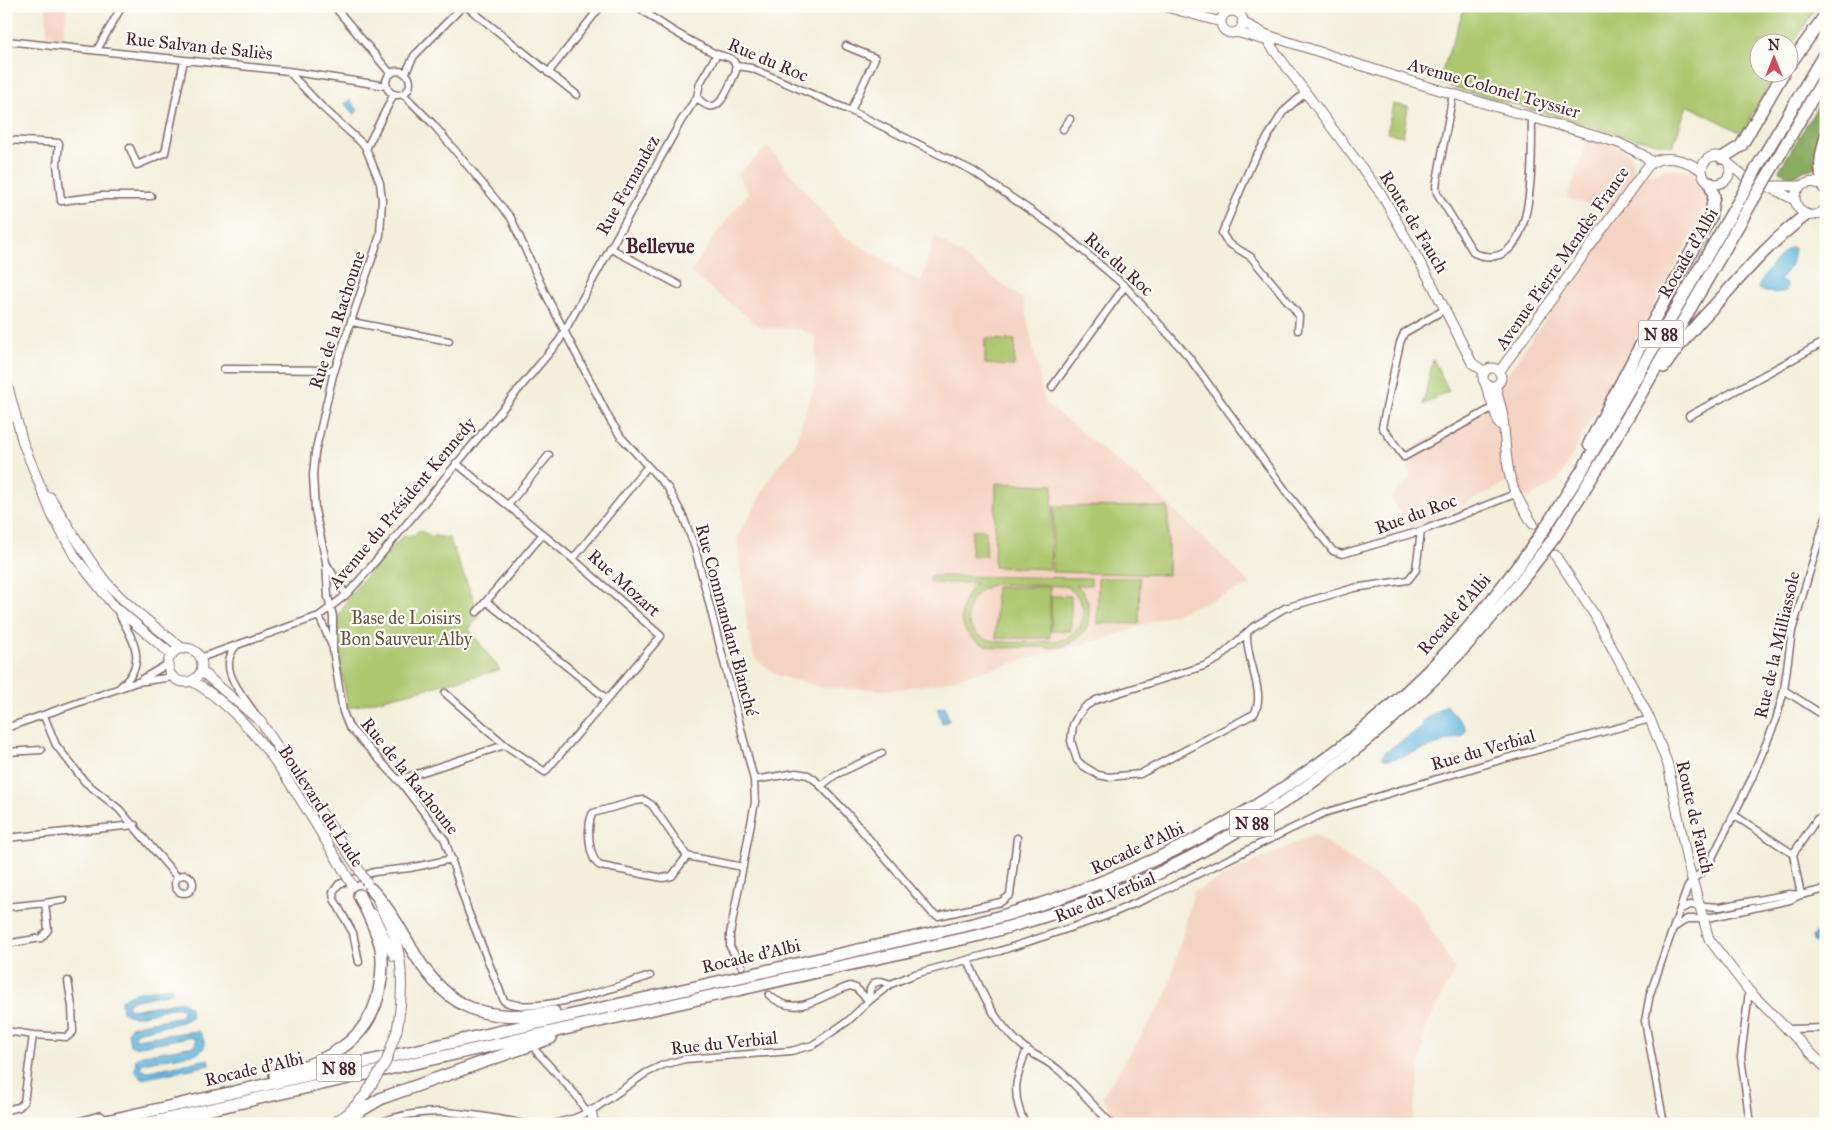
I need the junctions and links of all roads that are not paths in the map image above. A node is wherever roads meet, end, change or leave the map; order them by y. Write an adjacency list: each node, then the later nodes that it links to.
1 (122, 6): 17 (street)
2 (334, 6): 25 (street)
3 (465, 6): 24 (street); 26 (street)
4 (601, 6): 24 (street)
5 (637, 6): 20 (street, Rue du Roc)
6 (1163, 6): 11 (main road)
7 (1235, 6): 10 (street)
8 (1227, 9): 10 (main road); 11 (main road)
9 (1826, 14): 18 (highway)
10 (1241, 19): 12 (main road); 15 (main road, Avenue Colonel Teyssier)
11 (1221, 22): 12 (main road)
12 (1236, 32): 14 (main road, Avenue Colonel Teyssier)
13 (6, 42): 17 (street, Rue Salvan de Saliès)
14 (1268, 42): 15 (main road, Avenue Colonel Teyssier); 30 (main road, Route de Fauch)
15 (1288, 42): 33 (main road, Avenue Colonel Teyssier)
16 (846, 46): 36 (street)
17 (97, 50): 21 (street, Rue Salvan de Saliès)
18 (1800, 50)
19 (1826, 50): 81 (highway, Rocade d'Albi / N 88, bridge)
20 (717, 54): 22 (street, Rue du Roc); 35 (street, Rue Fernandez)
21 (184, 60): 23 (street, Rue Salvan de Saliès); 42 (street)
22 (736, 66): 35 (street); 36 (street, Rue du Roc)
23 (288, 71): 29 (street, Rue Salvan de Saliès); 43 (street)
24 (548, 73): 34 (street)
25 (391, 74): 26 (street); 29 (street)
26 (405, 74): 32 (street)
27 (1826, 75): 74 (highway, Rocade d'Albi / N 88, bridge)
28 (1778, 82): 45 (highway)
29 (387, 86): 31 (street)
30 (1305, 93): 60 (main road, Route de Fauch); 62 (street)
31 (394, 94): 32 (street); 43 (street)
32 (403, 94): 63 (street, Rue Commandant Blanché)
33 (1453, 94): 37 (main road, Avenue Colonel Teyssier); 37 (street)
34 (577, 95)
35 (697, 97): 57 (street, Rue Fernandez)
36 (852, 111): 59 (street, Rue du Roc)
37 (1532, 117): 46 (main road, Avenue Colonel Teyssier)
38 (1070, 119): 39 (street)
39 (1062, 129)
40 (1826, 136): 52 (highway)
41 (6, 140): 53 (street)
42 (130, 148)
43 (366, 149): 61 (street, Rue de la Rachoune)
44 (1709, 158): 45 (main road); 47 (main road); 48 (main road)
45 (1726, 161): 49 (main road); 49 (main road)
46 (1652, 162): 47 (main road); 69 (main road, Avenue Pierre Mendès France)
47 (1688, 162): 48 (main road)
48 (1702, 171): 50 (main road)
49 (1726, 180): 50 (main road)
50 (1710, 183): 81 (highway)
51 (1801, 186): 52 (main road); 54 (main road); 54 (main road)
52 (1825, 188)
53 (151, 196)
54 (1795, 200): 56 (main road)
55 (1825, 211): 56 (main road)
56 (1806, 215): 74 (highway)
57 (610, 248): 58 (street); 63 (street, Rue Fernandez)
58 (679, 285)
59 (1125, 286): 73 (street); 87 (street, Rue du Roc)
60 (1444, 310): 68 (main road, Route de Fauch); 75 (street)
61 (352, 322): 64 (street); 67 (street, Rue de la Rachoune)
62 (1298, 330)
63 (565, 331): 79 (street, Avenue du Président Kennedy); 80 (street, Rue Commandant Blanché)
64 (449, 341)
65 (1826, 341): 76 (street)
66 (224, 368): 67 (street)
67 (335, 370): 91 (street, Rue de la Rachoune)
68 (1485, 372): 69 (main road); 71 (main road)
69 (1499, 372): 72 (main road)
70 (6, 380): 82 (main road)
71 (1485, 383): 72 (main road); 75 (main road)
72 (1496, 384): 77 (main road)
73 (1052, 387)
74 (1644, 387): 159 (highway, Rocade d'Albi / N 88, bridge)
75 (1494, 407): 77 (main road)
76 (1689, 416)
77 (1504, 438): 83 (main road)
78 (549, 455): 84 (street)
79 (456, 464): 84 (street); 92 (street, Avenue du Président Kennedy)
80 (647, 466): 90 (street, Rue Mozart); 123 (street, Rue Commandant Blanché)
81 (1581, 472): 158 (highway, Rocade d'Albi / N 88, bridge)
82 (40, 482): 94 (main road); 100 (main road)
83 (1515, 494): 86 (main road); 87 (street, Rue du Roc)
84 (508, 505): 88 (street)
85 (1826, 518): 110 (street, Rue de la Milliassole)
86 (1533, 524)
87 (1421, 531): 98 (street)
88 (543, 534): 90 (street); 93 (street)
89 (1554, 555): 115 (main road, Route de Fauch)
90 (573, 559): 112 (street, Rue Mozart)
91 (326, 562): 92 (street, Rue de la Rachoune); 95 (street, Rue de la Rachoune)
92 (346, 596): 95 (street, Avenue du Président Kennedy)
93 (487, 602): 96 (street); 112 (street)
94 (116, 608): 102 (main road); 109 (street)
95 (331, 609): 97 (street, Avenue du Président Kennedy); 101 (street, Rue de la Rachoune)
96 (477, 612)
97 (319, 616): 99 (street, Avenue du Président Kennedy); 101 (street)
98 (1247, 634): 98 (street)
99 (239, 644): 103 (street, Avenue du Président Kennedy); 116 (street, Boulevard du Lude)
100 (183, 649): 102 (main road); 103 (main road)
101 (333, 650): 122 (street, Rue de la Rachoune)
102 (172, 655): 104 (main road)
103 (200, 658): 105 (main road)
104 (168, 664): 106 (main road); 108 (street)
105 (201, 671): 107 (main road); 116 (main road, Boulevard du Lude)
106 (173, 677): 107 (main road); 108 (street)
107 (192, 680): 138 (main road, Boulevard du Lude, bridge)
108 (137, 682): 109 (street)
109 (117, 689): 113 (street)
110 (1784, 690): 114 (street); 125 (street, Rue de la Milliassole)
111 (445, 693): 118 (street, Rue Mozart)
112 (607, 699): 118 (street, Rue Mozart)
113 (44, 716): 117 (street); 127 (street)
114 (1826, 717)
115 (1650, 719): 135 (main road, Route de Fauch); 148 (street, Rue du Verbial)
116 (261, 722): 136 (main road, Boulevard du Lude, bridge)
117 (6, 728)
118 (505, 745): 122 (street)
119 (41, 750): 120 (street)
120 (6, 752)
121 (882, 753): 124 (street)
122 (398, 780): 132 (street, Rue de la Rachoune)
123 (754, 780): 124 (street); 133 (street, Rue Commandant Blanché)
124 (822, 785): 129 (street)
125 (1734, 815): 130 (street); 135 (street, Rue de la Milliassole)
126 (1826, 816): 130 (street)
127 (135, 825): 128 (street); 134 (street)
128 (6, 838)
129 (1017, 838)
130 (1793, 854): 139 (street)
131 (687, 856): 131 (street); 133 (street)
132 (452, 859): 149 (street); 152 (street, Rue de la Rachoune)
133 (743, 867): 150 (street, Rue Commandant Blanché)
134 (177, 877)
135 (1692, 880): 142 (main road, Route de Fauch); 144 (street)
136 (369, 886): 151 (main road, Boulevard du Lude); 158 (highway)
137 (1826, 890): 139 (street)
138 (359, 895): 151 (main road, Boulevard du Lude); 170 (highway)
139 (1801, 895): 142 (street); 145 (street)
140 (64, 900): 141 (street)
141 (45, 904): 143 (street); 147 (street)
142 (1699, 905): 144 (street); 145 (main road, Route de Fauch)
143 (6, 907)
144 (1681, 909): 146 (street)
145 (1703, 919): 146 (street); 155 (main road, Route de Fauch)
146 (1674, 927): 181 (street)
147 (6, 944)
148 (968, 960): 154 (street, Rue du Verbial); 164 (street)
149 (359, 962)
150 (742, 966)
151 (399, 968): 173 (main road, Boulevard du Lude, bridge)
152 (650, 976)
153 (68, 981): 163 (street)
154 (891, 984): 157 (street, Rue du Verbial); 157 (street)
155 (1749, 990): 162 (main road, Route de Fauch); 182 (street)
156 (769, 995): 157 (street)
157 (869, 1001): 168 (street, Rue du Verbial)
158 (585, 1012): 171 (highway, Rocade d'Albi / N 88)
159 (575, 1026): 172 (highway, Rocade d'Albi / N 88); 174 (highway)
160 (1826, 1028): 162 (street)
161 (6, 1031): 163 (street)
162 (1787, 1031): 166 (main road, Route de Fauch)
163 (32, 1035): 167 (street)
164 (1027, 1050): 179 (street); 180 (street)
165 (536, 1051): 168 (street)
166 (1826, 1068)
167 (6, 1110)
168 (589, 1112): 177 (street, Rue du Verbial); 178 (main road)
169 (514, 1123): 175 (street); 176 (street)
170 (79, 1124)
171 (93, 1124)
172 (145, 1124)
173 (332, 1124)
174 (338, 1124)
175 (376, 1124)
176 (524, 1124)
177 (553, 1124)
178 (594, 1124)
179 (1025, 1124)
180 (1112, 1124)
181 (1664, 1124)
182 (1750, 1124)

